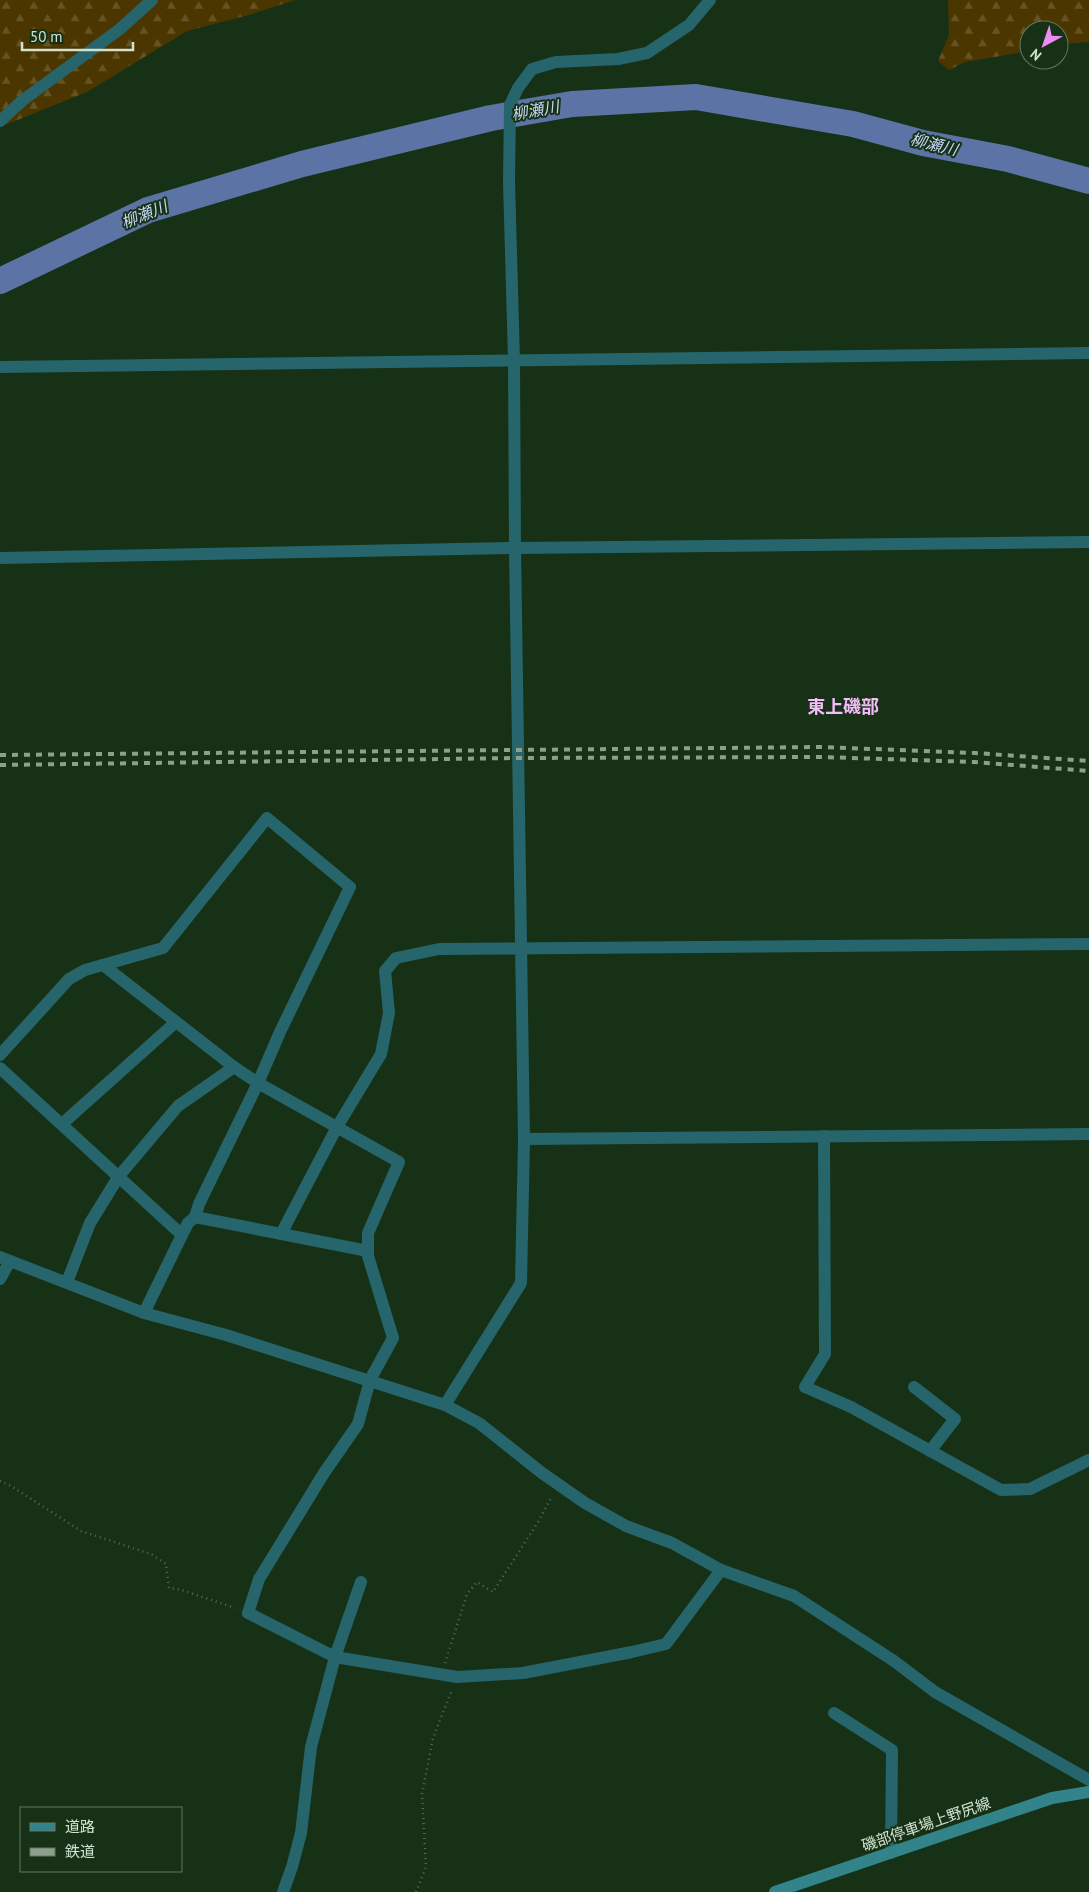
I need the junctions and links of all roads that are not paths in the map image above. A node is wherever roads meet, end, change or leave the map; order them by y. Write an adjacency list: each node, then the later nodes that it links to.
1 (152, 0): 3 (street)
2 (710, 0): 5 (street)
3 (0, 121)
4 (1089, 353): 5 (street)
5 (514, 360): 6 (street); 8 (street)
6 (0, 367)
7 (1089, 542): 8 (street)
8 (515, 548): 9 (street); 11 (street)
9 (0, 558)
10 (1089, 944): 11 (street)
11 (522, 949): 19 (street); 22 (street)
12 (103, 965): 13 (street); 14 (street); 17 (street)
13 (176, 1022): 15 (street); 18 (street)
14 (0, 1055)
15 (234, 1067): 17 (street); 23 (street)
16 (0, 1068): 18 (street)
17 (258, 1083): 19 (street); 24 (street)
18 (62, 1124): 23 (street)
19 (337, 1127): 25 (street); 27 (street)
20 (1089, 1134): 21 (street)
21 (824, 1136): 22 (street); 35 (street)
22 (524, 1139): 34 (street)
23 (119, 1176): 26 (street); 30 (street)
24 (195, 1217): 25 (street); 26 (street)
25 (280, 1234): 27 (street)
26 (182, 1235): 31 (street)
27 (368, 1251): 32 (street)
28 (5, 1258): 29 (street); 30 (street)
29 (0, 1279)
30 (67, 1282): 31 (street)
31 (144, 1313): 32 (street)
32 (370, 1380): 34 (street); 39 (street)
33 (914, 1387): 35 (street)
34 (445, 1405): 37 (street)
35 (930, 1451): 36 (street)
36 (1089, 1460)
37 (721, 1570): 39 (street); 41 (street)
38 (360, 1582): 39 (street)
39 (335, 1657): 44 (street)
40 (834, 1713): 43 (street)
41 (1089, 1780)
42 (1089, 1792): 43 (main road, 磯部停車場上野尻線)
43 (891, 1853): 45 (main road, 磯部停車場上野尻線)
44 (283, 1892)
45 (775, 1892)

